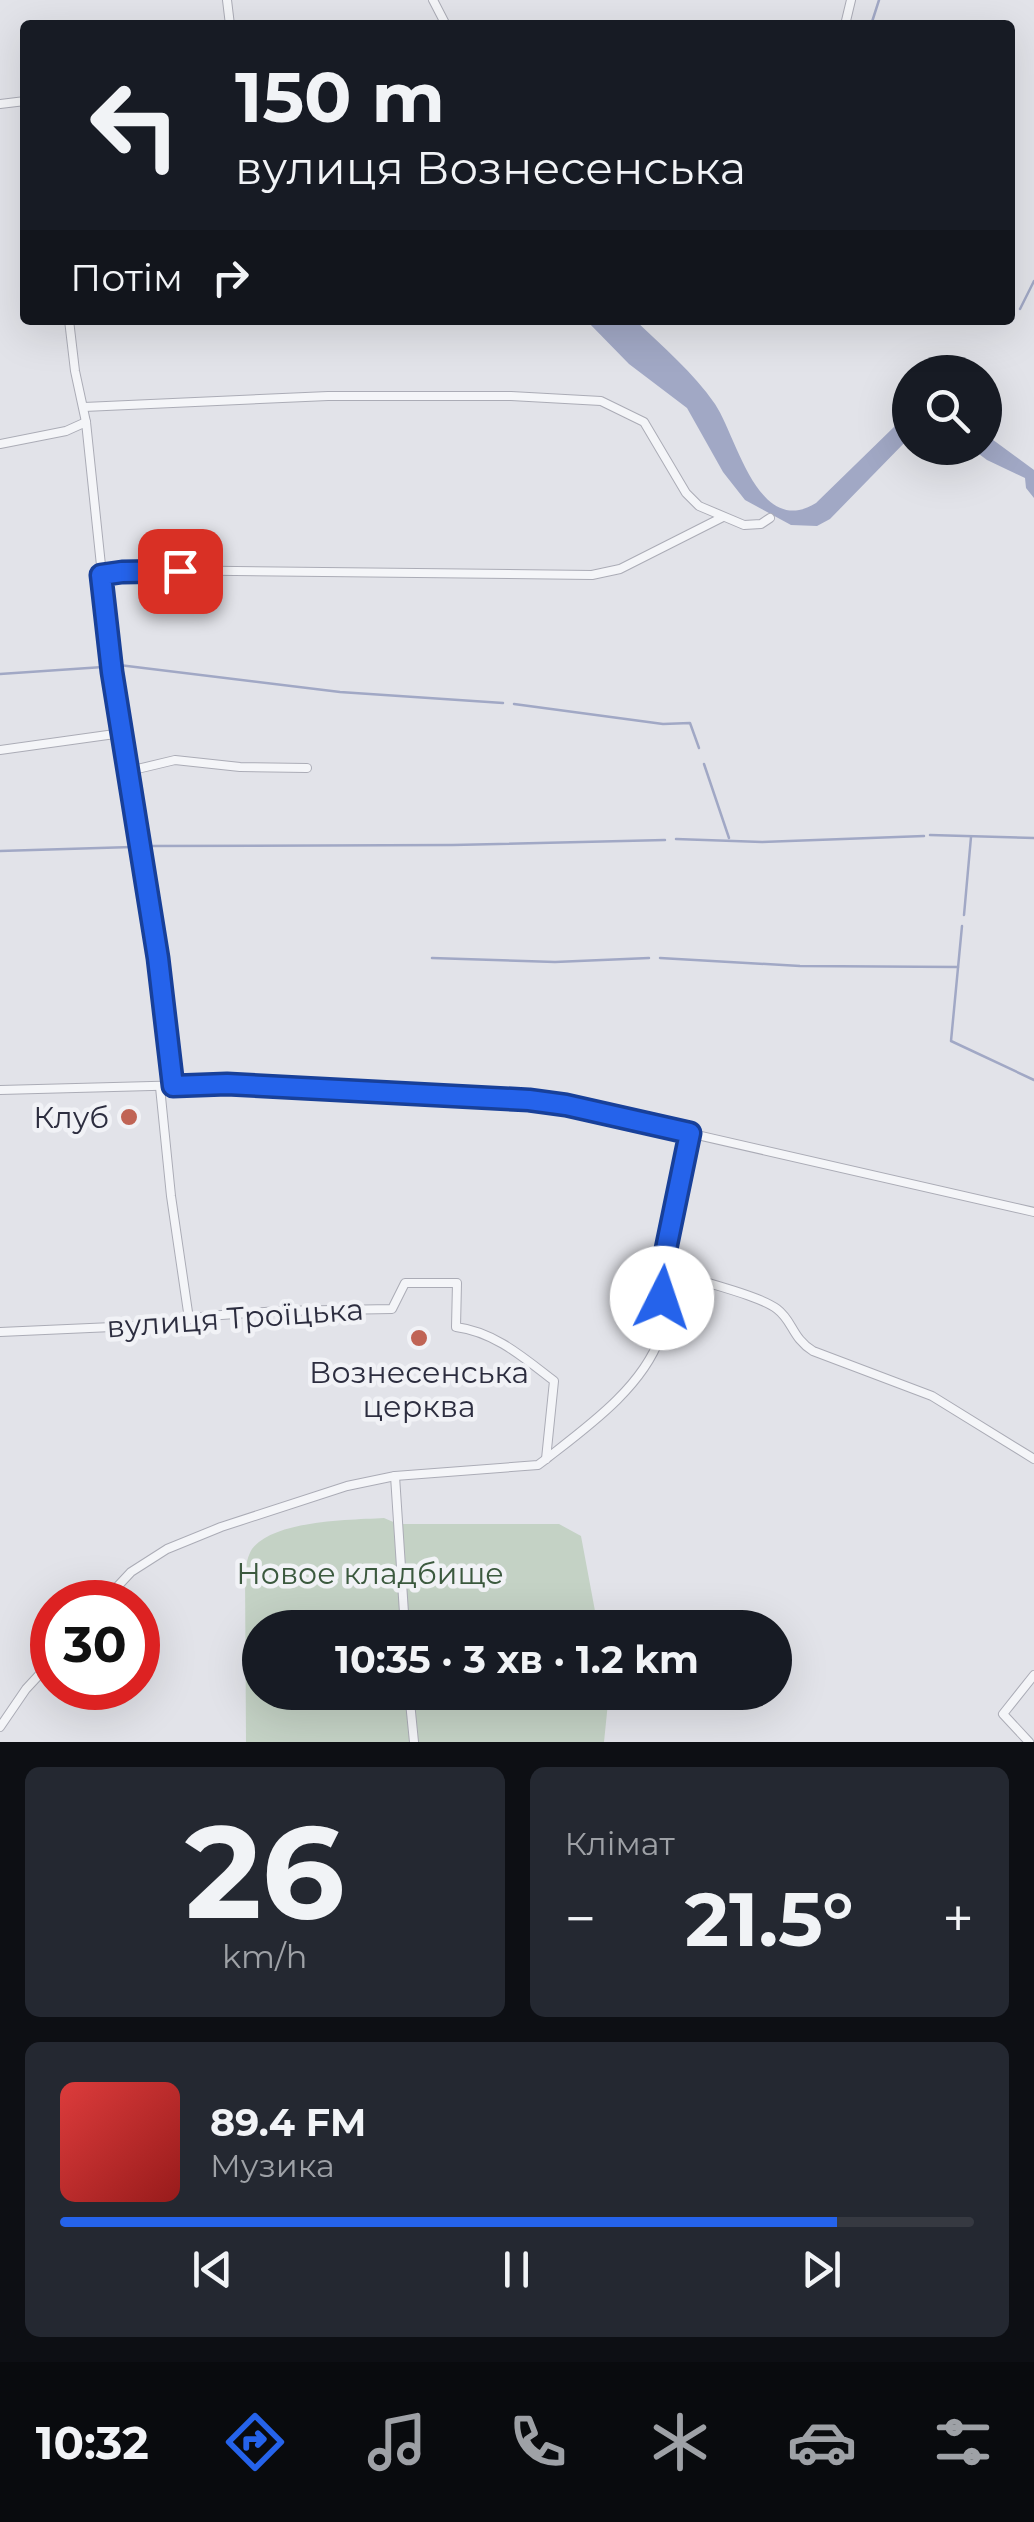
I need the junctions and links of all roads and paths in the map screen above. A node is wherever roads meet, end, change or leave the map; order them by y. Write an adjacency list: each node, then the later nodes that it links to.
1 (70, 325): 2 (street)
2 (84, 406): 3 (street); 5 (street)
3 (86, 422): 4 (street); 7 (street)
4 (0, 444)
5 (723, 517): 6 (street); 7 (street)
6 (770, 518)
7 (101, 575): 8 (street)
8 (122, 733): 9 (street); 11 (street)
9 (0, 750)
10 (307, 768): 11 (street)
11 (129, 771): 12 (street)
12 (173, 1086): 13 (street); 15 (street)
13 (160, 1087): 14 (street); 20 (street)
14 (0, 1090)
15 (690, 1133): 16 (street); 17 (street)
16 (1034, 1212)
17 (662, 1268): 18 (street); 19 (street)
18 (686, 1276): 19 (street); 23 (street)
19 (662, 1298): 22 (street)
20 (189, 1318): 21 (street, вулиця Троїцька); 22 (street, вулиця Троїцька)
21 (0, 1332)
22 (546, 1459): 24 (street)
23 (1034, 1459)
24 (395, 1476): 25 (street); 26 (street)
25 (123, 1580)
26 (404, 1610)
27 (1034, 1675): 32 (street)
28 (30, 1685): 30 (street)
29 (411, 1710): 31 (street)
30 (0, 1728)
31 (414, 1742)
32 (1029, 1742)

